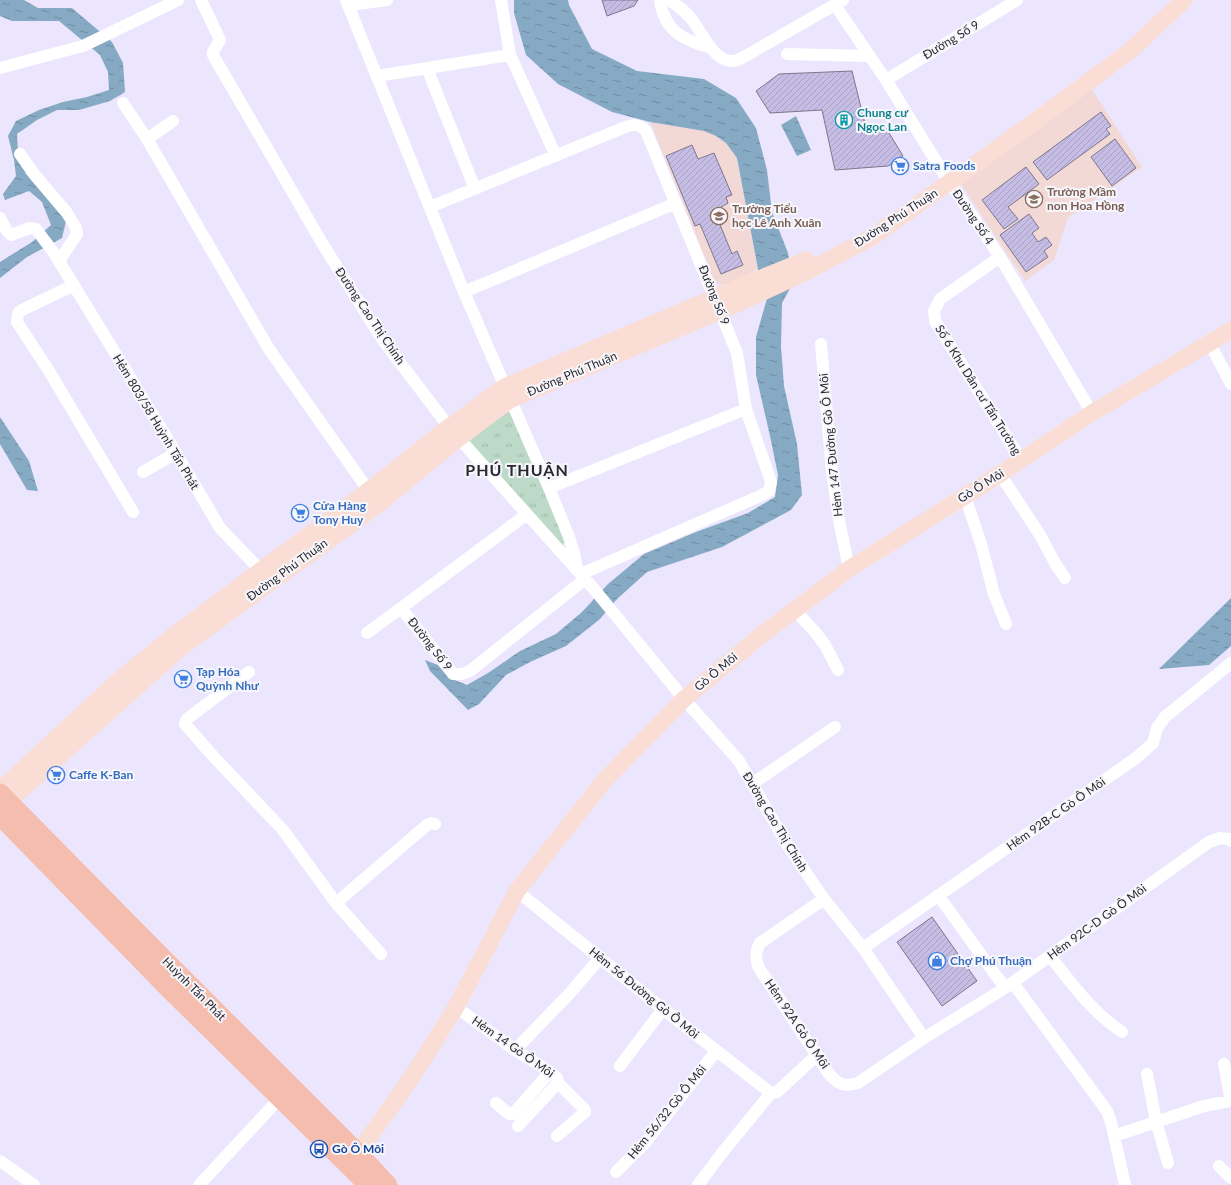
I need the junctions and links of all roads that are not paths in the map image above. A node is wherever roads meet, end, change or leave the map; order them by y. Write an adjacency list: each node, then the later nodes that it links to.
1 (178, 0): 15 (street)
2 (201, 0): 41 (street, Đường Cao Thị Chính)
3 (387, 0): 10 (street)
4 (501, 0): 13 (street)
5 (1017, 0): 18 (street, Đường Số 9)
6 (1176, 0): 24 (street, Đường Phú Thuận)
7 (1184, 0): 24 (street, Đường Phú Thuận)
8 (669, 1): 11 (street, Đường Số 4); 11 (street, Đường Số 4)
9 (839, 2): 11 (street, Đường Số 4); 14 (street, Đường Số 4)
10 (347, 3): 17 (street)
11 (711, 48)
12 (787, 54): 14 (street)
13 (510, 55): 16 (street); 23 (street)
14 (869, 56): 18 (street, Đường Số 4)
15 (0, 68)
16 (427, 68): 17 (street); 25 (street)
17 (377, 76): 27 (street)
18 (886, 80): 24 (street, Đường Số 4)
19 (124, 104): 21 (street)
20 (173, 122): 21 (street)
21 (147, 139): 47 (street)
22 (20, 154): 29 (street)
23 (556, 156): 25 (street, Đường Số 9); 26 (street, Đường Số 9)
24 (947, 178): 30 (street, Đường Số 4); 33 (street, Đường Phú Thuận)
25 (475, 189): 27 (street, Đường Số 9)
26 (676, 203): 32 (street); 33 (street, Đường Số 9)
27 (430, 207): 32 (street)
28 (0, 218): 29 (street, Hẻm 803/58 Huỳnh Tấn Phát)
29 (56, 257): 31 (street, Hẻm 803/58 Huỳnh Tấn Phát)
30 (1000, 257): 40 (street, Đường Số 4); 43 (street, Số 6 Khu Dân cư Tấn Trường)
31 (74, 285): 42 (street, Hẻm 803/58 Huỳnh Tấn Phát); 50 (street)
32 (464, 292): 38 (street)
33 (718, 304): 38 (street, Đường Phú Thuận); 39 (street, Đường Số 9)
34 (1231, 330): 35 (street, Gò Ô Môi)
35 (1209, 342): 37 (street); 40 (street, Gò Ô Môi)
36 (822, 344): 52 (street, Hẻm 147 Đường Gò Ô Môi)
37 (1231, 384)
38 (507, 394): 41 (street, Đường Phú Thuận); 46 (street)
39 (746, 409): 46 (street); 53 (street, Đường Số 9)
40 (1092, 413): 43 (street, Gò Ô Môi)
41 (454, 432): 47 (street, Đường Phú Thuận); 49 (street, Đường Phú Thuận); 51 (street, Đường Cao Thị Chính)
42 (176, 453): 44 (street); 54 (street, Hẻm 803/58 Huỳnh Tấn Phát)
43 (1021, 460): 45 (street, Gò Ô Môi)
44 (143, 472)
45 (1000, 474): 48 (street, Gò Ô Môi); 55 (street)
46 (549, 488): 53 (street)
47 (368, 491): 49 (street); 54 (street, Đường Phú Thuận)
48 (965, 496): 52 (street, Gò Ô Môi); 58 (street)
49 (379, 504): 54 (street, Đường Phú Thuận)
50 (133, 512)
51 (527, 514): 53 (street, Đường Cao Thị Chính); 56 (street, Đường Số 9)
52 (849, 569): 57 (street, Gò Ô Môi)
53 (581, 574): 56 (street, Đường Số 9); 63 (street, Đường Cao Thị Chính)
54 (266, 576): 66 (street, Đường Phú Thuận)
55 (1065, 578)
56 (401, 608): 59 (street)
57 (794, 609): 61 (street); 63 (street, Gò Ô Môi)
58 (1006, 624)
59 (367, 633)
60 (1231, 663): 70 (street, Hẻm 92B-C Gò Ô Môi)
61 (838, 670)
62 (249, 672): 72 (street)
63 (684, 699): 65 (street, Đường Cao Thị Chính); 69 (street, Gò Ô Môi)
64 (835, 727): 65 (street)
65 (752, 784): 71 (street, Đường Cao Thị Chính)
66 (2, 802): 91 (main road, Huỳnh Tấn Phát); 98 (main road, Huỳnh Tấn Phát)
67 (435, 824): 72 (street)
68 (1231, 841): 75 (street, Hẻm 92C-D Gò Ô Môi)
69 (517, 891): 76 (street, Hẻm 56 Đường Gò Ô Môi); 78 (street, Gò Ô Môi)
70 (938, 895): 73 (street, Hẻm 92B-C Gò Ô Môi); 77 (street)
71 (824, 900): 73 (street, Đường Cao Thị Chính); 84 (street, Hẻm 92A Gò Ô Môi)
72 (336, 903): 74 (street)
73 (863, 948): 81 (street, Đường Cao Thị Chính)
74 (381, 954)
75 (1050, 956): 77 (street, Hẻm 92C-D Gò Ô Môi); 80 (street)
76 (600, 958): 79 (street, Hẻm 56 Đường Gò Ô Môi); 82 (street)
77 (1009, 985): 81 (street, Hẻm 92C-D Gò Ô Môi); 97 (street)
78 (456, 1007): 82 (street, Hẻm 14 Gò Ô Môi); 98 (street, Gò Ô Môi)
79 (663, 1009): 83 (street, Hẻm 56 Đường Gò Ô Môi); 86 (street)
80 (1122, 1032)
81 (924, 1038): 84 (street, Hẻm 92A Gò Ô Môi)
82 (515, 1050): 87 (street, Hẻm 14 Gò Ô Môi)
83 (716, 1051): 90 (street, Hẻm 56 Đường Gò Ô Môi); 102 (street, Hẻm 56/32 Gò Ô Môi)
84 (817, 1056): 90 (street)
85 (1224, 1064): 92 (street)
86 (620, 1066)
87 (550, 1072): 89 (street, Hẻm 14 Gò Ô Môi); 93 (street)
88 (1147, 1074): 94 (street)
89 (558, 1083): 95 (street, Hẻm 14 Gò Ô Môi); 96 (street)
90 (771, 1093): 108 (street)
91 (279, 1099): 98 (main road, Huỳnh Tấn Phát); 105 (street)
92 (1231, 1101): 94 (street)
93 (496, 1103)
94 (1156, 1122): 97 (street); 100 (street)
95 (518, 1126)
96 (557, 1136)
97 (1114, 1136): 109 (street)
98 (353, 1158): 106 (main road, Huỳnh Tấn Phát); 107 (main road, Huỳnh Tấn Phát)
99 (0, 1161): 104 (street)
100 (1168, 1163)
101 (1219, 1166): 103 (street)
102 (616, 1172)
103 (1231, 1178)
104 (34, 1185)
105 (199, 1185)
106 (368, 1185)
107 (388, 1185)
108 (698, 1185)
109 (1125, 1185)

